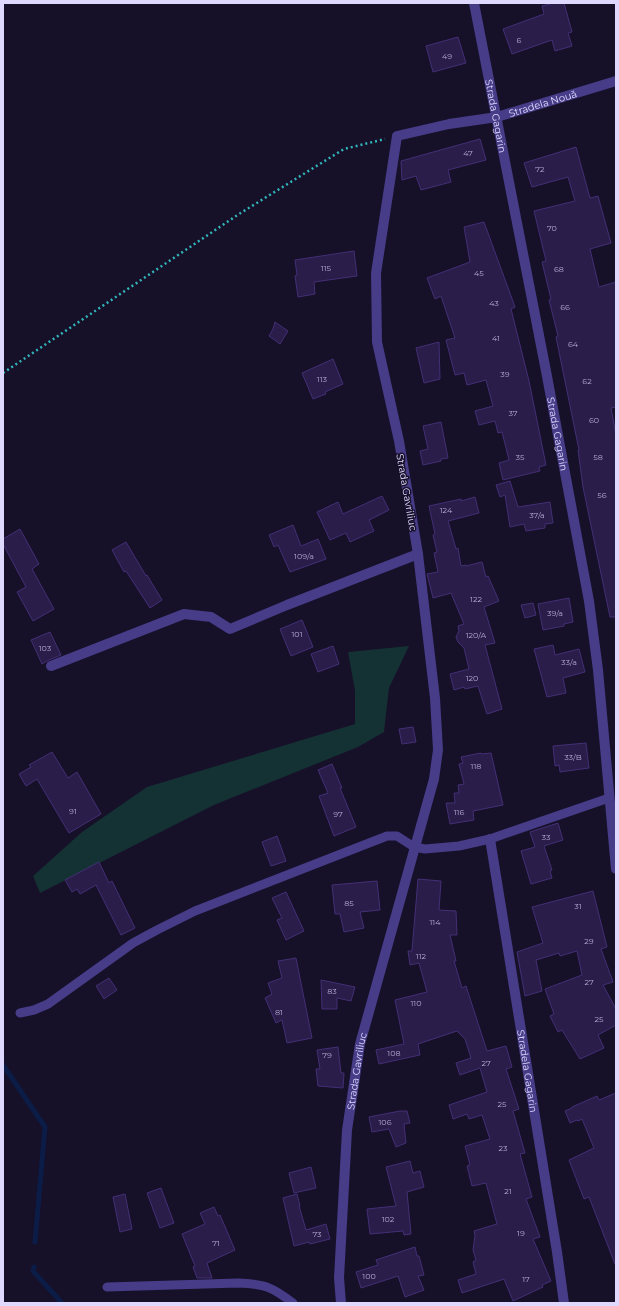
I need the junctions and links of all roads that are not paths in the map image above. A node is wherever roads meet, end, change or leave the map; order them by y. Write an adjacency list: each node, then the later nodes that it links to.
1 (474, 3): 3 (street, Strada Gagarin)
2 (616, 81): 3 (street, Stradela Nouă)
3 (497, 117): 4 (street, Stradela Nouă); 7 (street, Strada Gagarin)
4 (397, 136): 5 (street, Strada Gavriliuc)
5 (418, 554): 6 (street); 9 (street, Strada Gavriliuc)
6 (51, 666)
7 (609, 798): 8 (lane); 10 (street, Strada Gagarin)
8 (490, 839): 9 (lane); 15 (street, Stradela Gagarin)
9 (414, 846): 11 (lane); 14 (street, Strada Gavriliuc)
10 (616, 869)
11 (20, 1013)
12 (107, 1287): 13 (lane)
13 (293, 1303)
14 (341, 1303)
15 (564, 1303)

